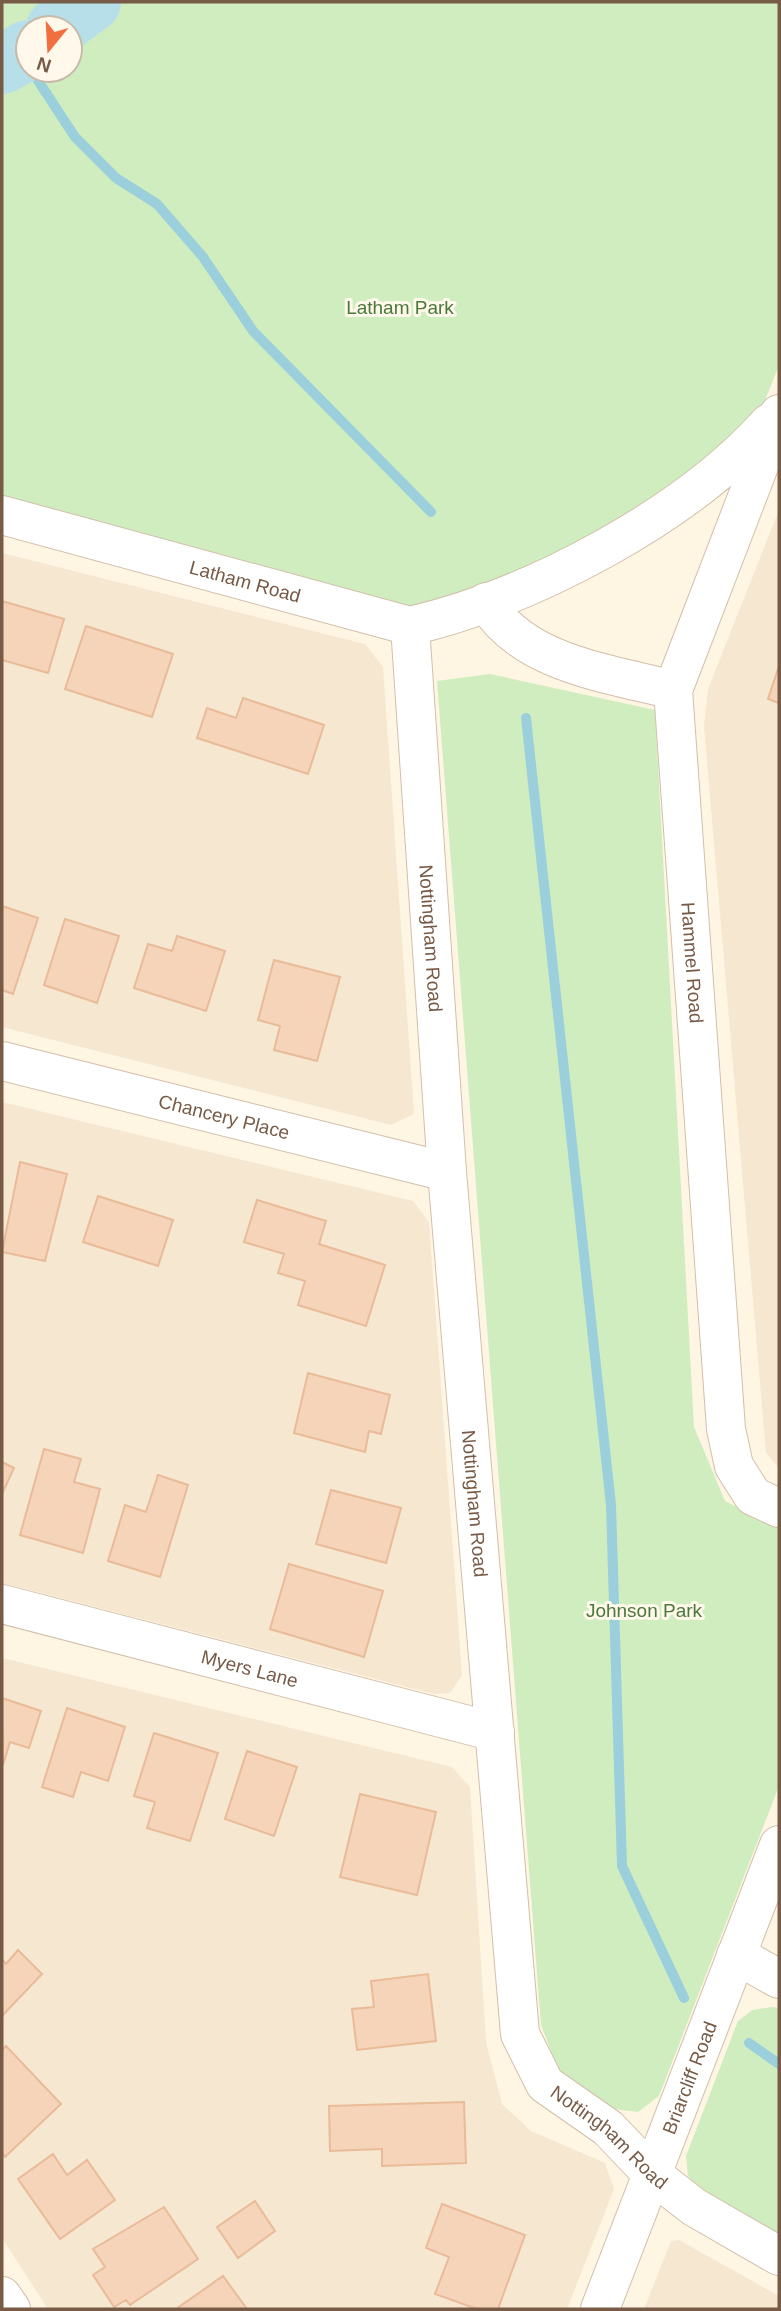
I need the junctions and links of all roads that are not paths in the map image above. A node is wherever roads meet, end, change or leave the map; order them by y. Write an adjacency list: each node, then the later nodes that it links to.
1 (779, 412): 3 (street, Latham Road); 5 (street, Hammel Road)
2 (2, 515): 4 (street, Latham Road)
3 (486, 602): 4 (street, Latham Road); 5 (street)
4 (410, 625): 7 (street, Nottingham Road)
5 (673, 690): 8 (street, Hammel Road)
6 (2, 1060): 7 (street, Chancery Place)
7 (447, 1172): 10 (street, Nottingham Road)
8 (779, 1508)
9 (2, 1604): 10 (street, Myers Lane)
10 (495, 1732): 14 (street, Nottingham Road)
11 (779, 1845): 12 (street, Briarcliff Road)
12 (736, 1955): 13 (street); 14 (street, Briarcliff Road)
13 (779, 1979)
14 (653, 2175): 15 (street, Nottingham Road); 18 (street, Briarcliff Road)
15 (779, 2256)
16 (2, 2296): 17 (street)
17 (10, 2309)
18 (600, 2309)

